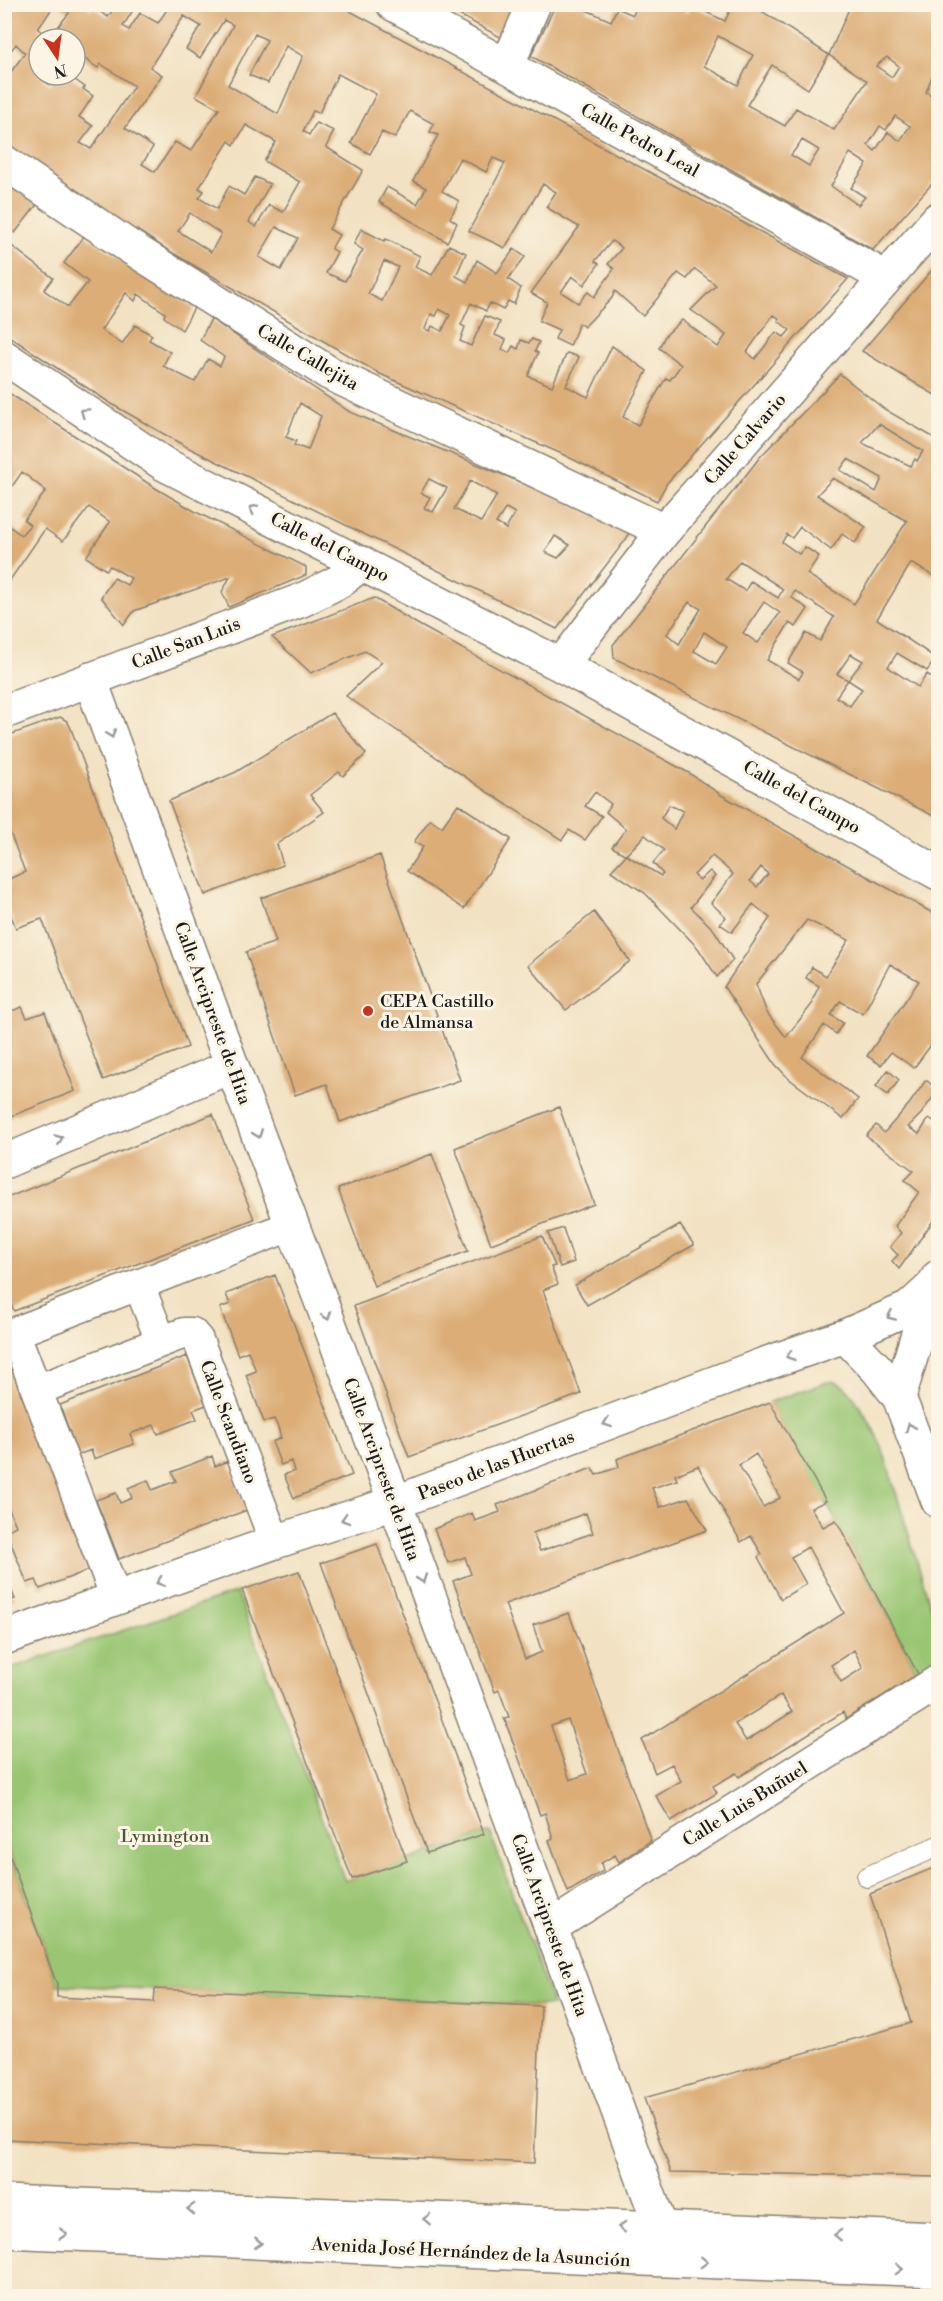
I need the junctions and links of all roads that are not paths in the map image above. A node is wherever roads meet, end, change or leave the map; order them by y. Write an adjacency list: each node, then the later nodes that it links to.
1 (393, 4): 3 (street, Calle Pedro Leal)
2 (534, 4): 3 (street)
3 (507, 66): 6 (street, Calle Pedro Leal)
4 (4, 162): 8 (street, Calle Callejita)
5 (939, 219): 6 (street, Calle Calvario)
6 (886, 278): 8 (street, Calle Calvario)
7 (4, 357): 9 (street, Calle del Campo, one-way to 7)
8 (664, 531): 10 (street, Calle Calvario)
9 (362, 563): 10 (street, Calle del Campo); 11 (street, Calle San Luis)
10 (561, 665): 13 (street, Calle del Campo)
11 (90, 679): 12 (street, Calle San Luis); 16 (street, Calle Arcipreste de Hita, one-way to 16)
12 (4, 712)
13 (665, 721): 14 (street, Calle del Campo); 15 (street, Calle del Campo)
14 (939, 850)
15 (939, 873)
16 (232, 1066): 17 (street, one-way to 16); 18 (street, Calle Arcipreste de Hita, one-way to 18)
17 (4, 1162)
18 (293, 1225): 20 (street); 26 (street, Calle Arcipreste de Hita, one-way to 26)
19 (935, 1282): 21 (street, Paseo de las Huertas, one-way to 21); 24 (street)
20 (139, 1285): 22 (street); 23 (street)
21 (845, 1336): 24 (street); 26 (street, Paseo de las Huertas, one-way to 26)
22 (161, 1341): 23 (street, Calle Scandiano); 27 (street, Calle Scandiano)
23 (37, 1390): 28 (street)
24 (899, 1397): 25 (street, one-way to 24)
25 (939, 1501)
26 (394, 1503): 27 (street, Paseo de las Huertas, one-way to 27); 33 (street, Calle Arcipreste de Hita, one-way to 33)
27 (275, 1542): 28 (street, Paseo de las Huertas, one-way to 28)
28 (116, 1598): 29 (street, Paseo de las Huertas)
29 (4, 1638)
30 (939, 1682): 33 (street, Calle Luis Buñuel)
31 (939, 1846): 32 (lane)
32 (867, 1877)
33 (551, 1927): 35 (street, Calle Arcipreste de Hita)
34 (4, 2202): 35 (street, Avenida José Hernández de la Asunción, one-way to 34)
35 (661, 2228): 37 (street, Avenida José Hernández de la Asunción, one-way to 35); 38 (street, Calle Arcipreste de Hita)
36 (4, 2231): 38 (street, Avenida José Hernández de la Asunción, one-way to 38)
37 (939, 2239)
38 (667, 2260): 39 (street, Avenida José Hernández de la Asunción, one-way to 39)
39 (939, 2270)

